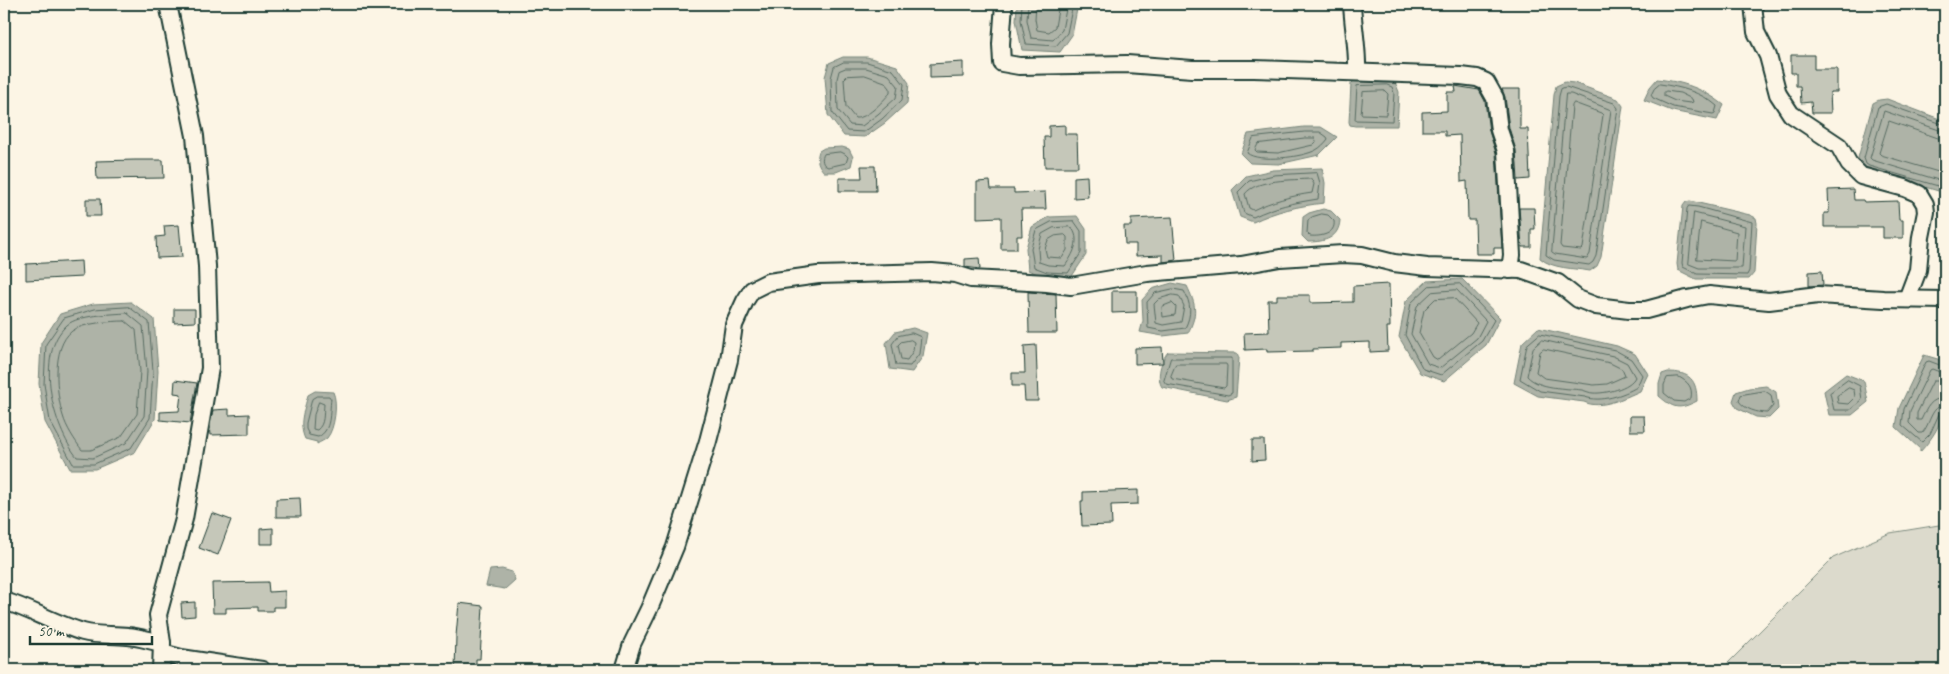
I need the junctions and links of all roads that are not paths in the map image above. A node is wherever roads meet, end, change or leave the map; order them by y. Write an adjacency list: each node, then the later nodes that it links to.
1 (168, 4): 10 (street)
2 (1004, 4): 5 (street)
3 (1352, 4): 5 (street)
4 (1753, 4): 7 (street)
5 (1357, 72): 6 (street)
6 (1510, 270): 7 (street); 13 (street)
7 (1907, 299): 8 (street)
8 (1945, 300)
9 (4, 601): 10 (street)
10 (162, 648): 11 (street); 12 (street)
11 (161, 670)
12 (262, 670)
13 (624, 670)

